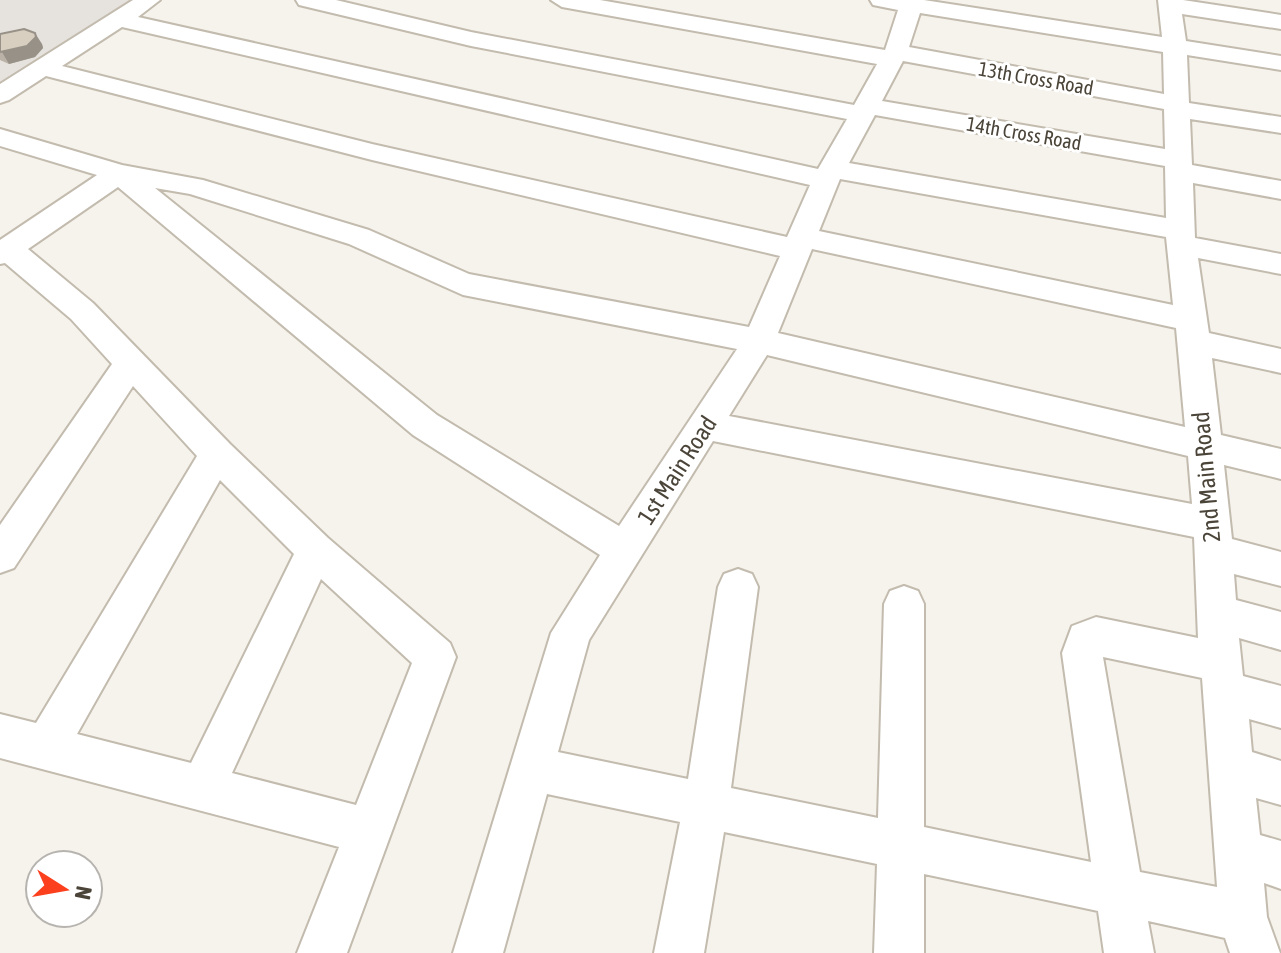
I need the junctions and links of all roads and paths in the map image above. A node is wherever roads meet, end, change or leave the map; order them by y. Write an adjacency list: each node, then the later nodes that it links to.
1 (149, 0): 6 (street)
2 (307, 0): 14 (street, 14th Cross Road)
3 (562, 0): 9 (street, 13th Cross Road)
4 (902, 1): 8 (street); 9 (street, 1st Main Road)
5 (1170, 3): 7 (street); 8 (street, 2nd Main Road)
6 (121, 20): 11 (street); 19 (street)
7 (1281, 22)
8 (1175, 45): 10 (street); 13 (street, 2nd Main Road)
9 (894, 56): 13 (street, 13th Cross Road); 14 (street, 1st Main Road)
10 (1281, 63)
11 (42, 68): 12 (street); 22 (street)
12 (0, 95)
13 (1177, 106): 15 (street, 13th Cross Road); 17 (street, 2nd Main Road)
14 (865, 110): 17 (street, 14th Cross Road); 19 (street, 1st Main Road)
15 (1281, 125)
16 (0, 137): 18 (street)
17 (1180, 166): 20 (street, 14th Cross Road); 21 (street, 2nd Main Road)
18 (119, 173): 23 (street); 26 (street); 35 (street)
19 (829, 175): 21 (street); 22 (street, 1st Main Road)
20 (1281, 190)
21 (1181, 238): 24 (street); 25 (street, 2nd Main Road)
22 (800, 243): 25 (street); 26 (street, 1st Main Road)
23 (4, 251): 27 (street)
24 (1281, 264)
25 (1192, 331): 28 (street); 30 (street, 2nd Main Road)
26 (759, 341): 29 (street, 1st Main Road); 30 (street)
27 (132, 361): 31 (street); 36 (street)
28 (1281, 361)
29 (706, 426): 33 (street); 35 (street, 1st Main Road)
30 (1202, 445): 32 (street); 33 (street, 2nd Main Road)
31 (217, 454): 34 (street); 45 (street)
32 (1281, 464)
33 (1212, 538): 37 (street); 40 (street, 2nd Main Road)
34 (315, 550): 49 (street); 51 (street)
35 (625, 550): 47 (street, 1st Main Road)
36 (0, 556)
37 (1281, 569)
38 (738, 587): 50 (street)
39 (904, 604): 52 (street)
40 (1218, 614): 41 (street); 42 (street, 2nd Main Road)
41 (1281, 631)
42 (1222, 677): 43 (street); 46 (street, 2nd Main Road); 55 (street)
43 (1281, 707)
44 (0, 736): 45 (street)
45 (46, 747): 49 (street)
46 (1231, 768): 48 (street); 53 (street, 2nd Main Road)
47 (532, 769): 50 (street); 58 (street, 1st Main Road)
48 (1281, 783)
49 (202, 789): 51 (street)
50 (706, 805): 52 (street); 59 (street)
51 (368, 831): 57 (street)
52 (902, 846): 55 (street); 60 (street)
53 (1238, 852): 54 (street); 56 (street, 2nd Main Road)
54 (1281, 865)
55 (1120, 891): 56 (street); 61 (street)
56 (1249, 935)
57 (322, 953)
58 (478, 953)
59 (679, 953)
60 (899, 953)
61 (1129, 953)

